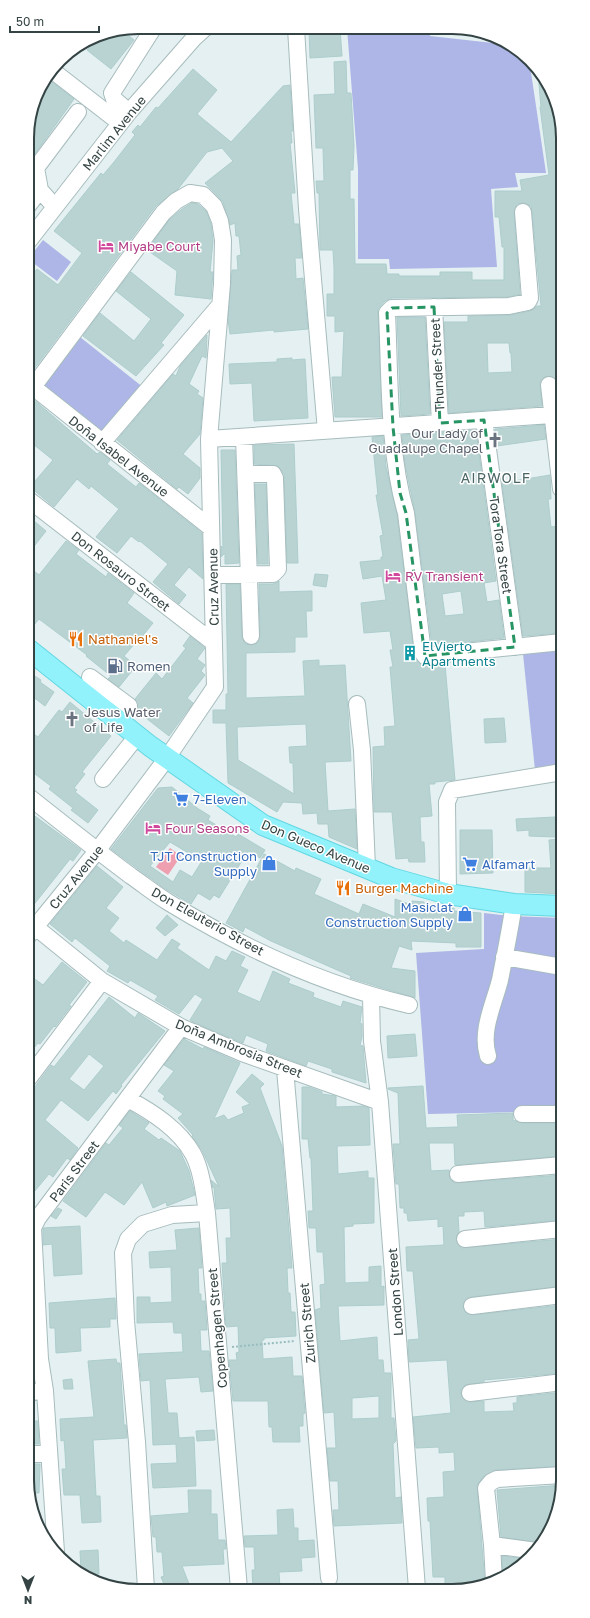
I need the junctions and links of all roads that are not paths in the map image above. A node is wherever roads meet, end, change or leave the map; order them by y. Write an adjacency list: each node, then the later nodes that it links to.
1 (150, 34): 6 (street)
2 (198, 34): 6 (street, Marlim Avenue)
3 (296, 34): 21 (street)
4 (57, 74): 6 (street)
5 (78, 112): 7 (street)
6 (124, 118): 9 (street, Marlim Avenue)
7 (40, 190): 8 (street); 9 (street)
8 (34, 198)
9 (54, 207): 11 (street, Marlim Avenue)
10 (523, 212): 13 (street)
11 (34, 234)
12 (220, 304): 14 (street, Cruz Avenue); 23 (street, Cruz Avenue); 24 (street)
13 (434, 307): 19 (street, Thunder Street); 20 (street)
14 (34, 380)
15 (549, 385): 17 (street)
16 (34, 388): 24 (street, Doña Isabel Avenue)
17 (552, 414): 18 (street); 25 (street)
18 (484, 420): 19 (street); 34 (street, Tora Tora Street)
19 (440, 423): 20 (street)
20 (393, 427): 21 (street); 34 (street)
21 (326, 431): 22 (street)
22 (244, 437): 23 (street); 26 (street)
23 (209, 439): 28 (street, Cruz Avenue)
24 (102, 443): 28 (street, Doña Isabel Avenue)
25 (556, 447)
26 (246, 474): 30 (street); 30 (street)
27 (34, 504): 32 (street, Don Rosauro Street)
28 (211, 528): 29 (street, Cruz Avenue)
29 (213, 575): 30 (street); 32 (street, Cruz Avenue)
30 (248, 575): 31 (street)
31 (251, 636)
32 (214, 643): 40 (street, Cruz Avenue)
33 (556, 643): 34 (street)
34 (515, 647)
35 (34, 654): 39 (main road, Don Gueco Avenue)
36 (90, 677): 38 (street)
37 (357, 704): 45 (street)
38 (128, 706)
39 (137, 736): 40 (main road, Don Gueco Avenue); 42 (street)
40 (167, 758): 44 (street, Cruz Avenue); 45 (main road, Don Gueco Avenue)
41 (556, 773): 46 (street)
42 (103, 779)
43 (34, 801): 44 (street, Don Eleuterio Street)
44 (97, 851): 49 (street, Cruz Avenue); 54 (street, Don Eleuterio Street)
45 (367, 868): 46 (main road, Don Gueco Avenue)
46 (448, 894): 47 (main road, Don Gueco Avenue)
47 (514, 904): 48 (main road, Don Gueco Avenue); 51 (street)
48 (556, 906)
49 (34, 924)
50 (34, 930): 53 (street, Doña Ambrosia Street)
51 (504, 956): 52 (street); 57 (street)
52 (556, 966)
53 (102, 981): 56 (street, Doña Ambrosia Street); 59 (street)
54 (371, 996): 55 (street, Don Eleuterio Street); 61 (street, London Street)
55 (410, 1005)
56 (181, 1027): 58 (street, Doña Ambrosia Street); 60 (street, Paris Street)
57 (488, 1056)
58 (285, 1069): 61 (street, Doña Ambrosia Street); 85 (street, Zurich Street)
59 (34, 1071)
60 (128, 1099): 66 (street, Copenhagen Street); 67 (street, Paris Street)
61 (380, 1102): 88 (street, London Street)
62 (522, 1114): 63 (street)
63 (556, 1114)
64 (556, 1166): 65 (street)
65 (458, 1174)
66 (207, 1213): 86 (street); 87 (street, Copenhagen Street)
67 (34, 1226)
68 (556, 1230): 69 (street)
69 (465, 1239)
70 (34, 1291): 73 (street, Paris Street)
71 (556, 1296): 72 (street)
72 (472, 1306)
73 (35, 1354): 75 (street, Paris Street)
74 (556, 1383): 77 (street)
75 (45, 1391): 76 (street); 79 (street, Paris Street)
76 (34, 1392)
77 (470, 1392)
78 (34, 1454): 79 (street)
79 (48, 1454): 81 (street, Paris Street)
80 (556, 1475): 82 (street)
81 (51, 1534)
82 (492, 1545): 83 (street); 84 (street)
83 (527, 1551)
84 (494, 1575)
85 (329, 1578)
86 (146, 1584)
87 (239, 1584)
88 (417, 1584)

